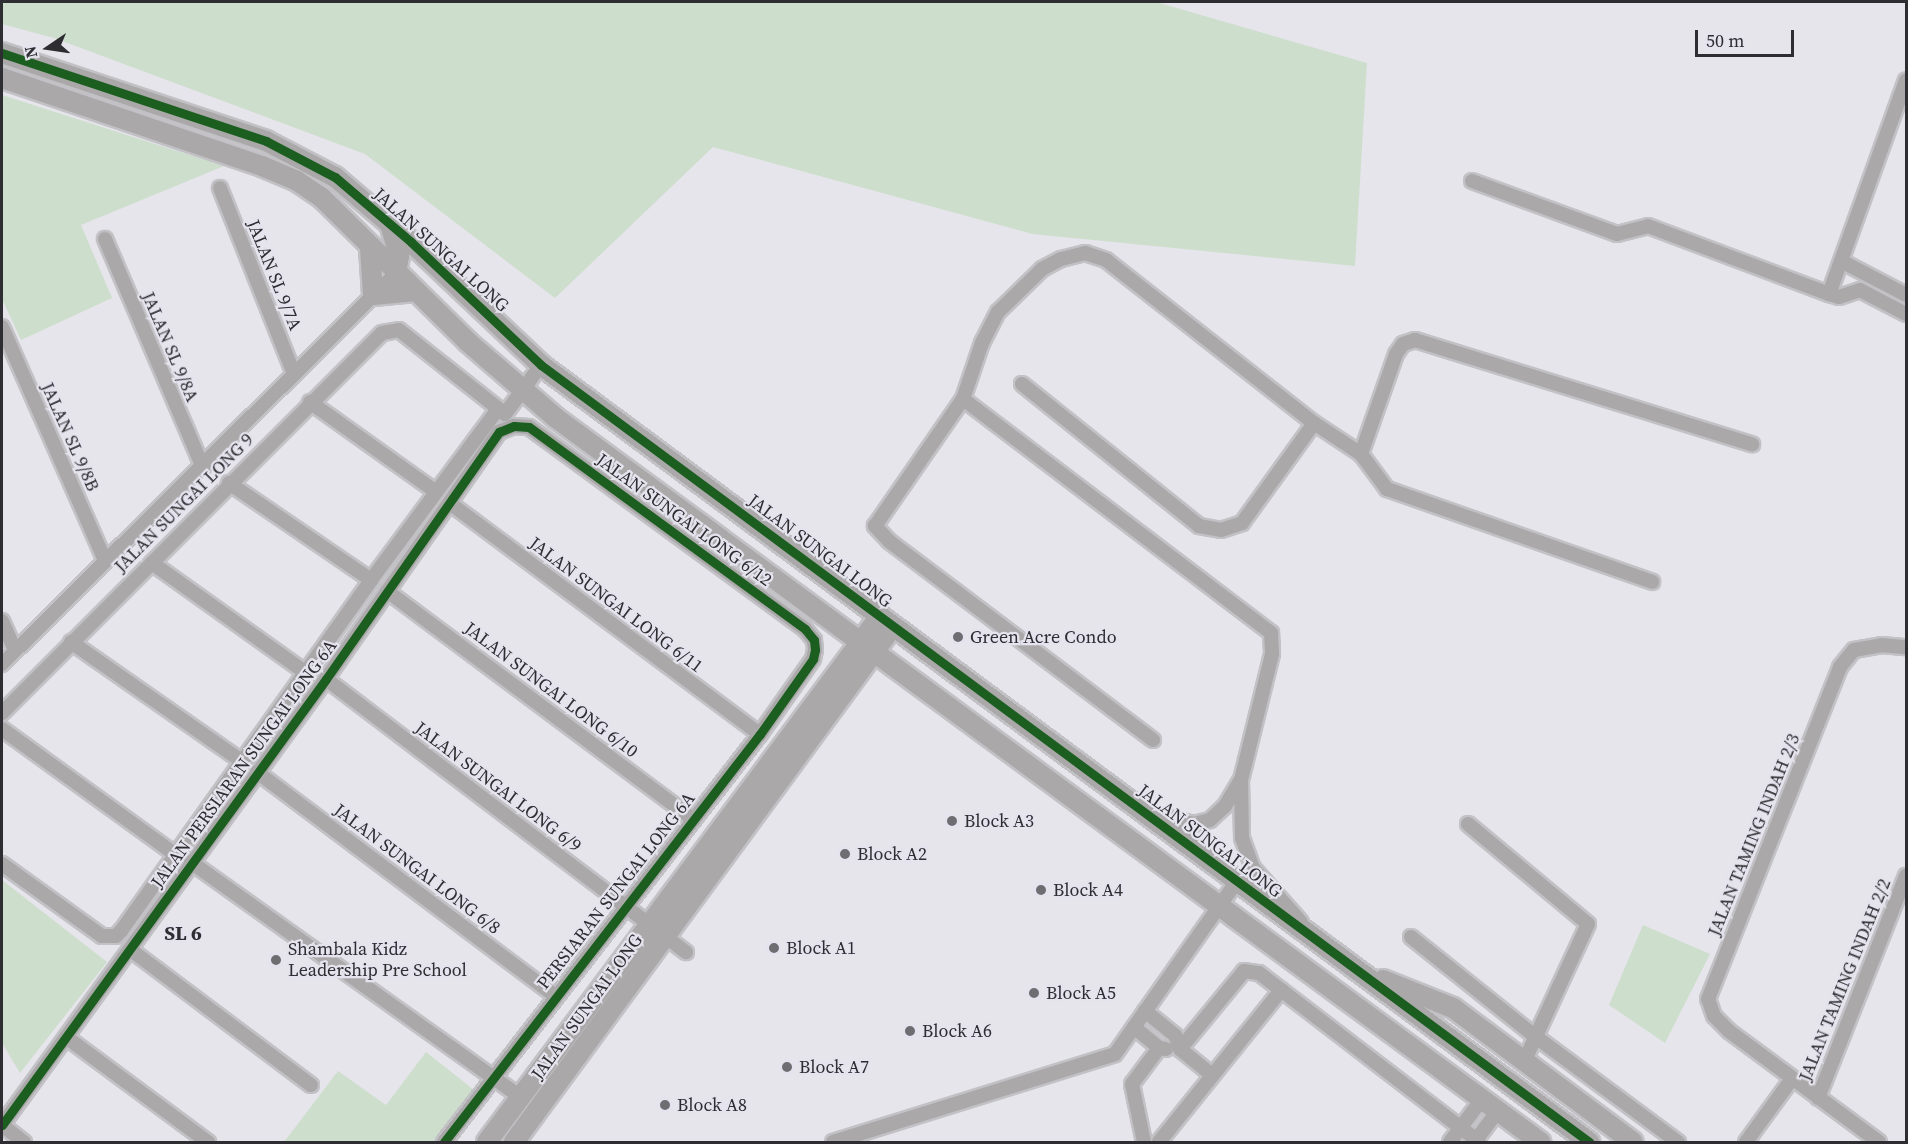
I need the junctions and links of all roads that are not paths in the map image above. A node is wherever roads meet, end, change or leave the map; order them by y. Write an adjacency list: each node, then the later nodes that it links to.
1 (2, 53): 6 (street, JALAN SUNGAI LONG)
2 (2, 78): 8 (street)
3 (1906, 80): 9 (street)
4 (1472, 181): 13 (street)
5 (220, 188): 19 (street, JALAN SL 9/7A)
6 (390, 224): 10 (street); 11 (street, JALAN SUNGAI LONG)
7 (105, 239): 29 (street, JALAN SL 9/8A)
8 (370, 248): 10 (street); 14 (street)
9 (1843, 262): 13 (street); 15 (street)
10 (396, 273): 11 (street); 12 (street); 14 (street)
11 (445, 273): 18 (street, JALAN SUNGAI LONG)
12 (416, 291): 14 (street); 21 (street)
13 (1829, 294): 16 (street)
14 (373, 295): 19 (street)
15 (1906, 296)
16 (1906, 314)
17 (2, 327): 34 (street, JALAN SL 9/8B)
18 (541, 365): 21 (street); 33 (street, JALAN SUNGAI LONG)
19 (294, 374): 29 (street)
20 (1022, 384): 25 (street)
21 (521, 390): 24 (street); 37 (street)
22 (963, 399): 25 (street); 53 (street); 56 (street)
23 (310, 402): 24 (street, JALAN SUNGAI LONG 9); 30 (street, JALAN SUNGAI LONG 9); 31 (street)
24 (498, 409): 31 (street)
25 (1314, 423): 28 (street)
26 (514, 426): 32 (street, JALAN PERSIARAN SUNGAI LONG 6A); 46 (street, JALAN SUNGAI LONG 6/12)
27 (1752, 444): 28 (street)
28 (1361, 454): 38 (street)
29 (203, 468): 34 (street)
30 (229, 483): 35 (street, JALAN SUNGAI LONG 9); 36 (street)
31 (435, 491): 36 (street)
32 (451, 504): 39 (street, JALAN PERSIARAN SUNGAI LONG 6A); 52 (street, JALAN SUNGAI LONG 6/11)
33 (798, 556): 37 (street); 41 (street, JALAN SUNGAI LONG)
34 (105, 561): 45 (street)
35 (152, 563): 42 (street, JALAN SUNGAI LONG 9); 48 (street)
36 (371, 580): 48 (street)
37 (781, 581): 43 (street)
38 (1652, 582)
39 (387, 591): 49 (street, JALAN PERSIARAN SUNGAI LONG 6A); 58 (street, JALAN SUNGAI LONG 6/10)
40 (2, 621): 45 (street)
41 (886, 621): 43 (street, JALAN SUNGAI LONG); 57 (street, JALAN SUNGAI LONG)
42 (70, 642): 50 (street, JALAN SUNGAI LONG 9); 54 (street)
43 (867, 647): 65 (street); 67 (street, JALAN SUNGAI LONG); 69 (street, JALAN SUNGAI LONG)
44 (1906, 647): 85 (street, JALAN TAMING INDAH 2/3)
45 (15, 650): 47 (street)
46 (813, 659): 52 (street, PERSIARAN SUNGAI LONG 6A)
47 (2, 664)
48 (306, 673): 54 (street)
49 (326, 680): 55 (street, JALAN PERSIARAN SUNGAI LONG 6A); 66 (street, JALAN SUNGAI LONG 6/9)
50 (2, 713)
51 (2, 729): 60 (street)
52 (760, 734): 58 (street, PERSIARAN SUNGAI LONG 6A)
53 (1153, 740)
54 (243, 762): 60 (street)
55 (257, 772): 61 (street, JALAN PERSIARAN SUNGAI LONG 6A); 75 (street, JALAN SUNGAI LONG 6/8)
56 (1241, 780): 57 (street); 70 (street)
57 (1141, 810): 64 (street, JALAN SUNGAI LONG)
58 (693, 819): 66 (street, PERSIARAN SUNGAI LONG 6A)
59 (1468, 824): 79 (street)
60 (176, 855): 62 (street)
61 (191, 862): 71 (street, JALAN PERSIARAN SUNGAI LONG 6A); 84 (street)
62 (2, 864)
63 (1906, 876): 88 (street, JALAN TAMING INDAH 2/2)
64 (1237, 881): 65 (street); 70 (street, JALAN SUNGAI LONG)
65 (1220, 905): 76 (street); 89 (street)
66 (626, 906): 67 (street, JALAN SUNGAI LONG 6/9); 75 (street, PERSIARAN SUNGAI LONG 6A)
67 (646, 925): 69 (street, JALAN SUNGAI LONG 6/9); 87 (street, JALAN SUNGAI LONG)
68 (1411, 937): 79 (street)
69 (665, 938): 72 (street, JALAN SUNGAI LONG 6/9); 99 (street, JALAN SUNGAI LONG)
70 (1313, 938): 73 (street, JALAN SUNGAI LONG)
71 (131, 950): 78 (street, JALAN PERSIARAN SUNGAI LONG 6A); 86 (street)
72 (686, 952)
73 (1356, 968): 82 (street); 105 (street, JALAN SUNGAI LONG)
74 (1281, 990): 81 (street); 83 (street); 92 (street)
75 (555, 996): 84 (street, PERSIARAN SUNGAI LONG 6A)
76 (1145, 1011): 77 (street); 81 (street)
77 (1134, 1027): 80 (street); 93 (street)
78 (66, 1037): 91 (street, JALAN PERSIARAN SUNGAI LONG 6A); 96 (street)
79 (1536, 1037): 82 (street); 107 (street)
80 (1159, 1048): 81 (street); 101 (street)
81 (1180, 1049): 83 (street)
82 (1525, 1060): 106 (street)
83 (1212, 1074): 102 (street)
84 (492, 1077): 87 (street); 97 (street, PERSIARAN SUNGAI LONG 6A)
85 (1792, 1079): 88 (street); 108 (street)
86 (311, 1085)
87 (520, 1097): 98 (street, JALAN SUNGAI LONG)
88 (1818, 1098): 109 (street)
89 (1482, 1099): 90 (street); 92 (street)
90 (1497, 1112): 94 (street); 104 (street)
91 (2, 1125): 95 (street)
92 (1460, 1128): 94 (street); 103 (street)
93 (864, 1138): 100 (street)
94 (1477, 1141)
95 (24, 1143)
96 (208, 1143)
97 (444, 1143)
98 (487, 1143)
99 (514, 1143)
100 (833, 1143)
101 (1144, 1143)
102 (1159, 1143)
103 (1450, 1143)
104 (1540, 1143)
105 (1589, 1143)
106 (1633, 1143)
107 (1678, 1143)
108 (1746, 1143)
109 (1879, 1143)

